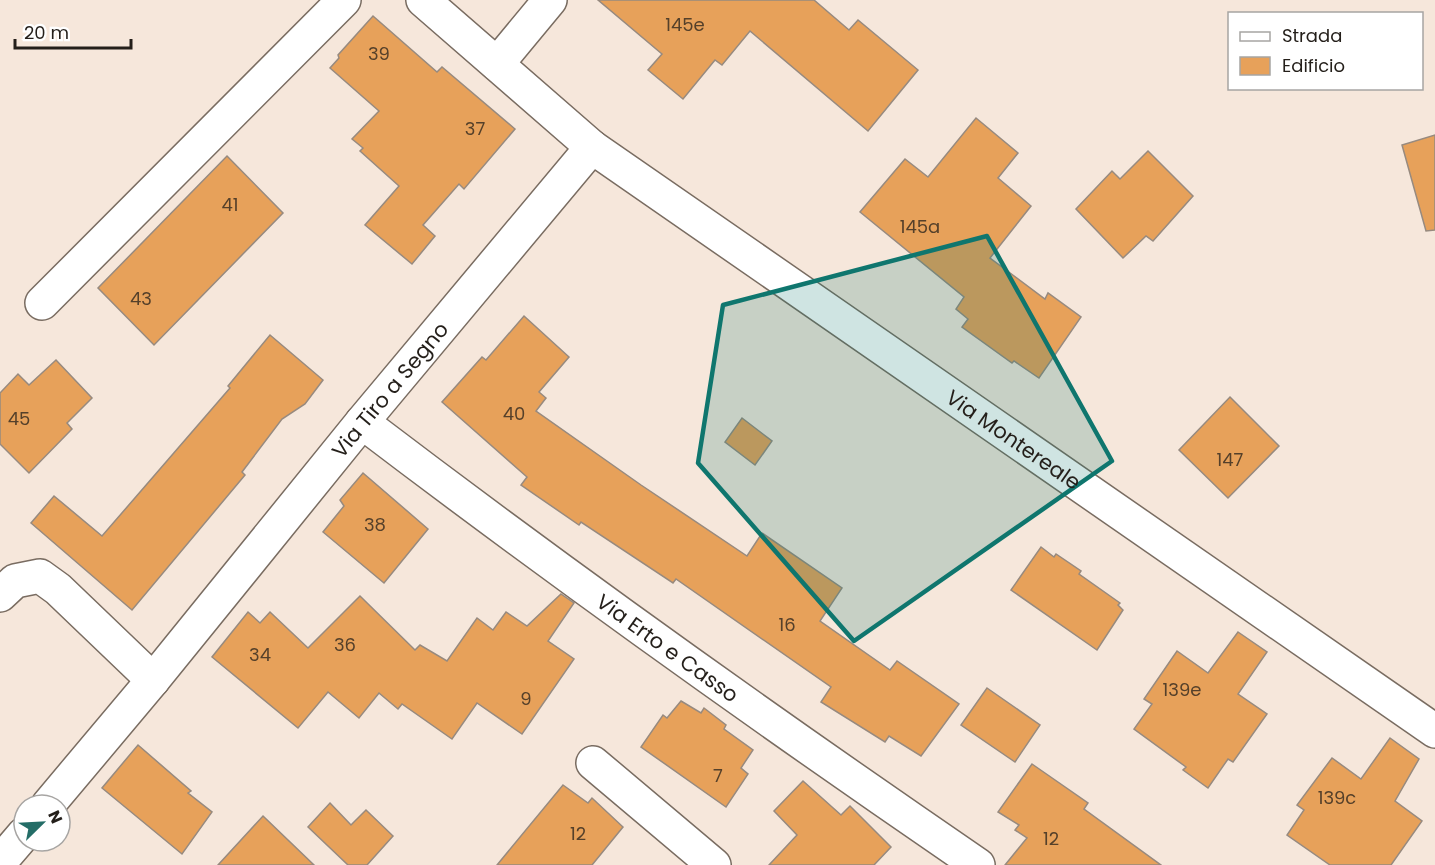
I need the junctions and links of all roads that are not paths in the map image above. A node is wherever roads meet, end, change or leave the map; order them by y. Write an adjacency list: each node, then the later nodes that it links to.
1 (344, 0): 6 (street)
2 (423, 0): 4 (street)
3 (550, 0): 4 (street)
4 (497, 64): 5 (street)
5 (592, 147): 7 (street, Via Tiro a Segno); 10 (street, Via Montereale)
6 (42, 303)
7 (362, 422): 9 (street, Via Tiro a Segno); 16 (street, Via Erto e Casso)
8 (0, 595): 9 (street)
9 (153, 680): 12 (street, Via Tiro a Segno)
10 (1435, 731)
11 (594, 763): 15 (street)
12 (58, 793)
13 (12, 848): 14 (street)
14 (0, 862)
15 (714, 865)
16 (978, 865)

